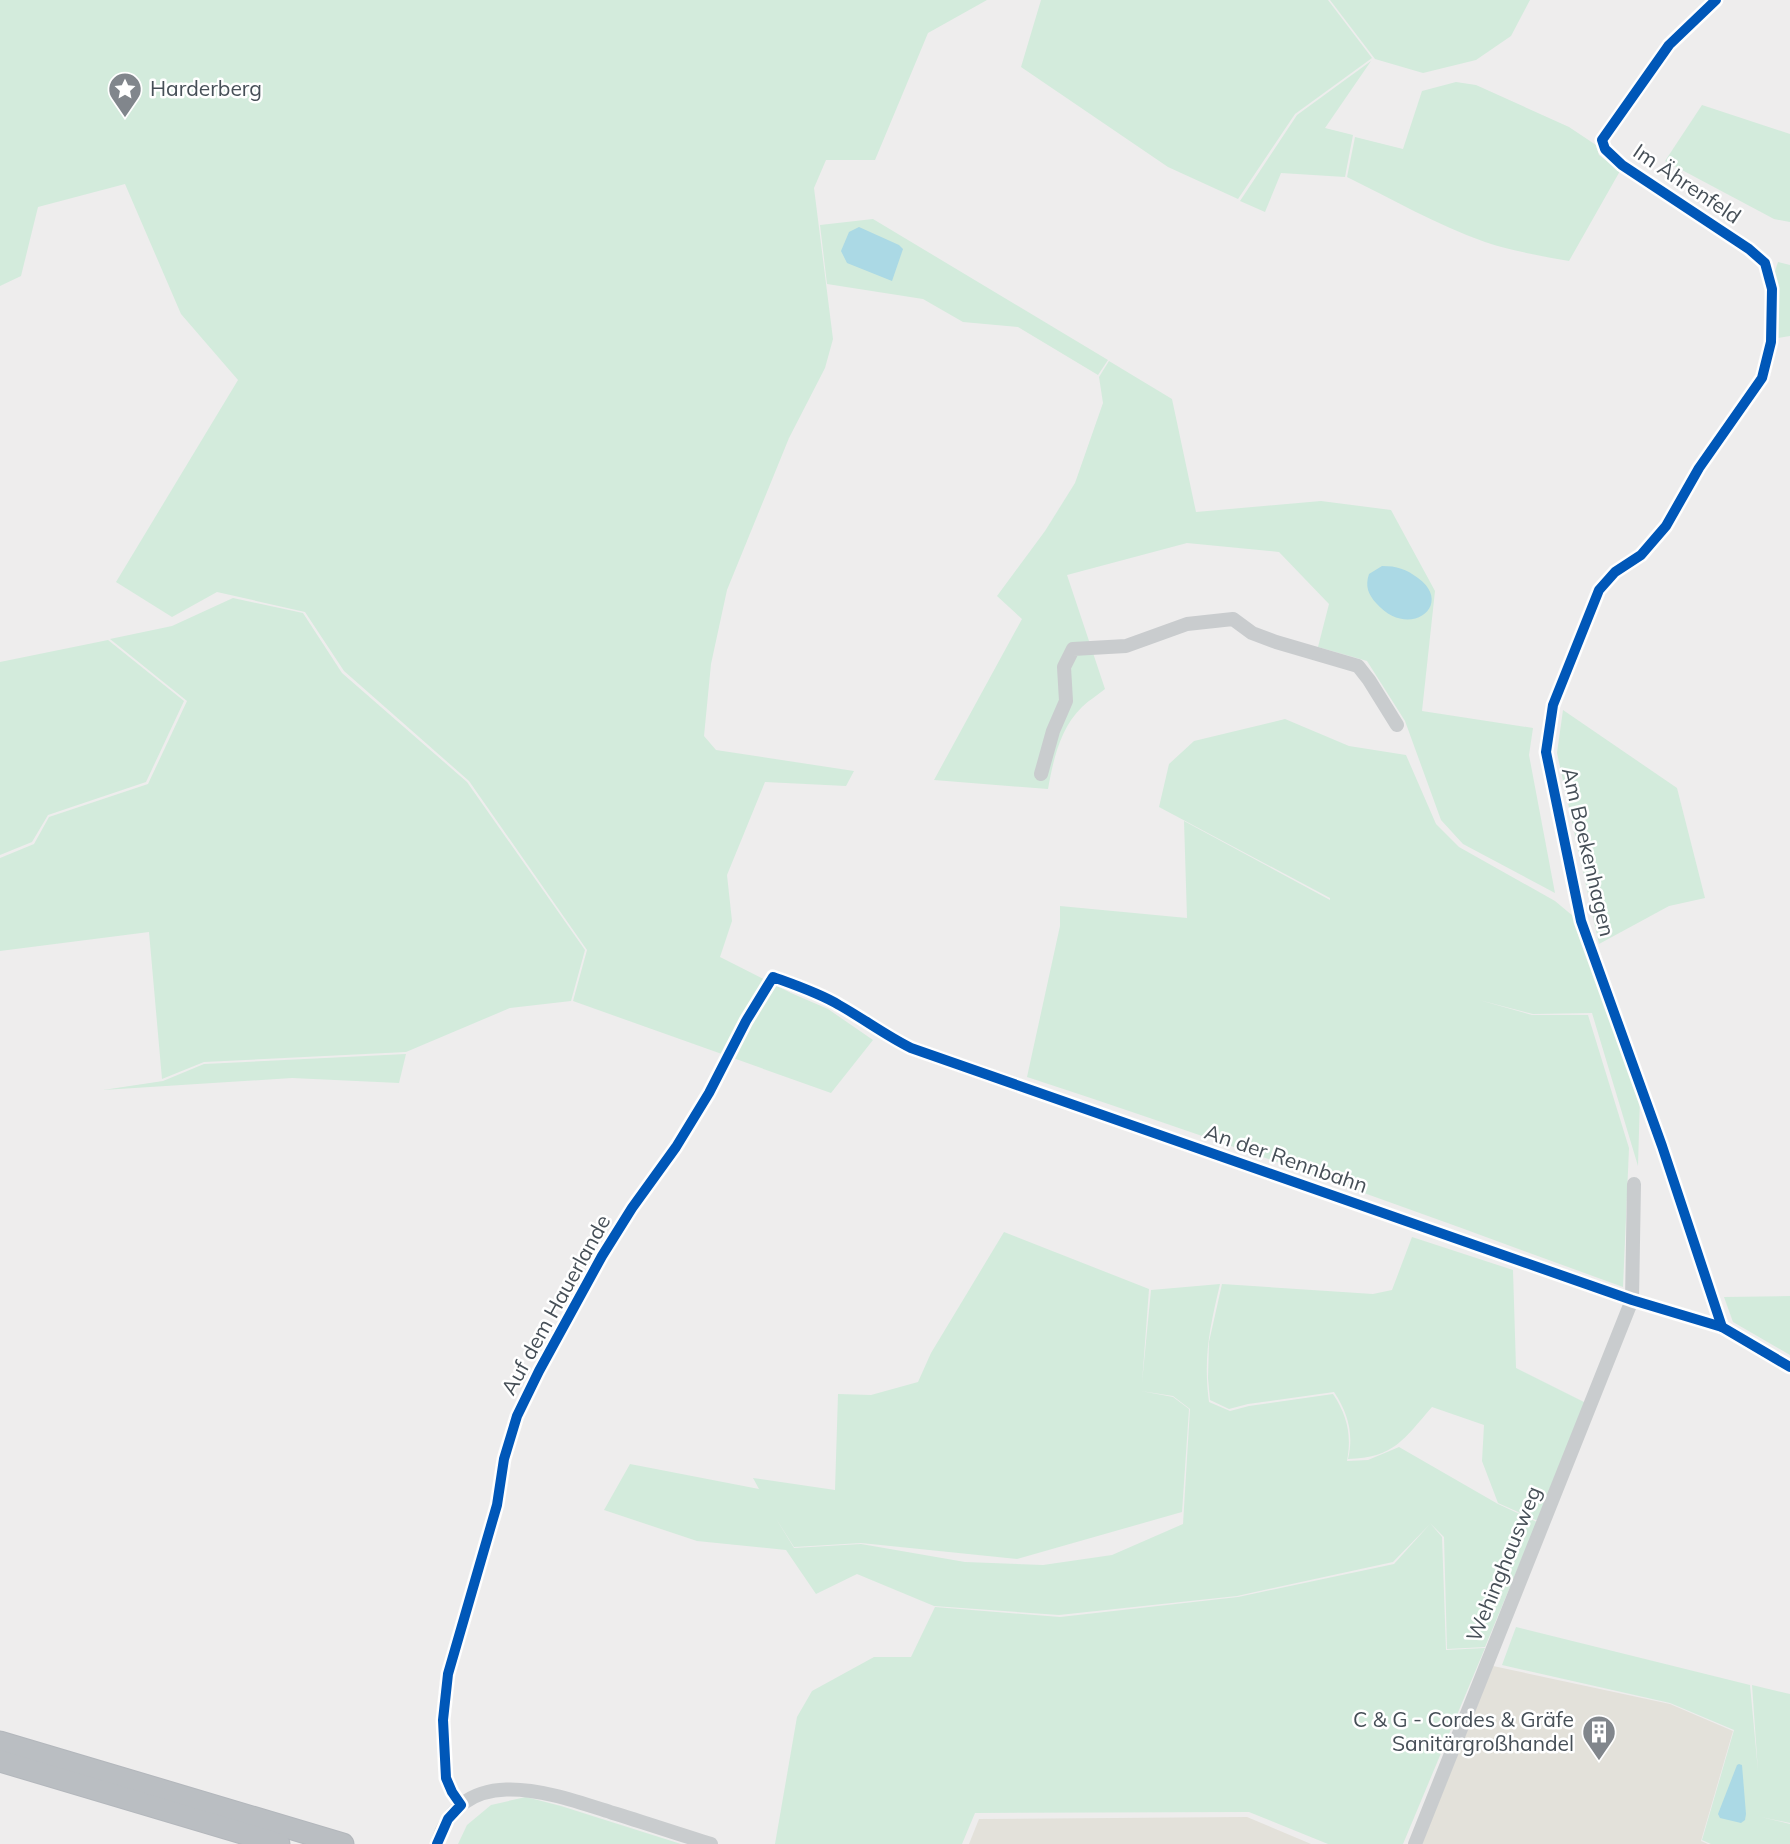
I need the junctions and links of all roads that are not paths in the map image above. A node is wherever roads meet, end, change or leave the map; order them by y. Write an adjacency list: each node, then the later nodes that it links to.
1 (1716, 0): 2 (street, Im Ährenfeld)
2 (1731, 421): 8 (street, Am Boekenhagen)
3 (1397, 725): 4 (street)
4 (1041, 774)
5 (773, 977): 7 (street, An der Rennbahn); 12 (street, Auf dem Hauerlande)
6 (1634, 1184): 7 (street)
7 (1632, 1300): 8 (street, An der Rennbahn); 17 (street, Wehinghausweg)
8 (1722, 1327): 9 (street, An der Rennbahn)
9 (1790, 1367)
10 (0, 1742): 15 (highway)
11 (0, 1761): 14 (highway)
12 (461, 1805): 13 (street); 16 (street)
13 (438, 1841)
14 (279, 1844)
15 (342, 1844)
16 (711, 1844)
17 (1415, 1844)

